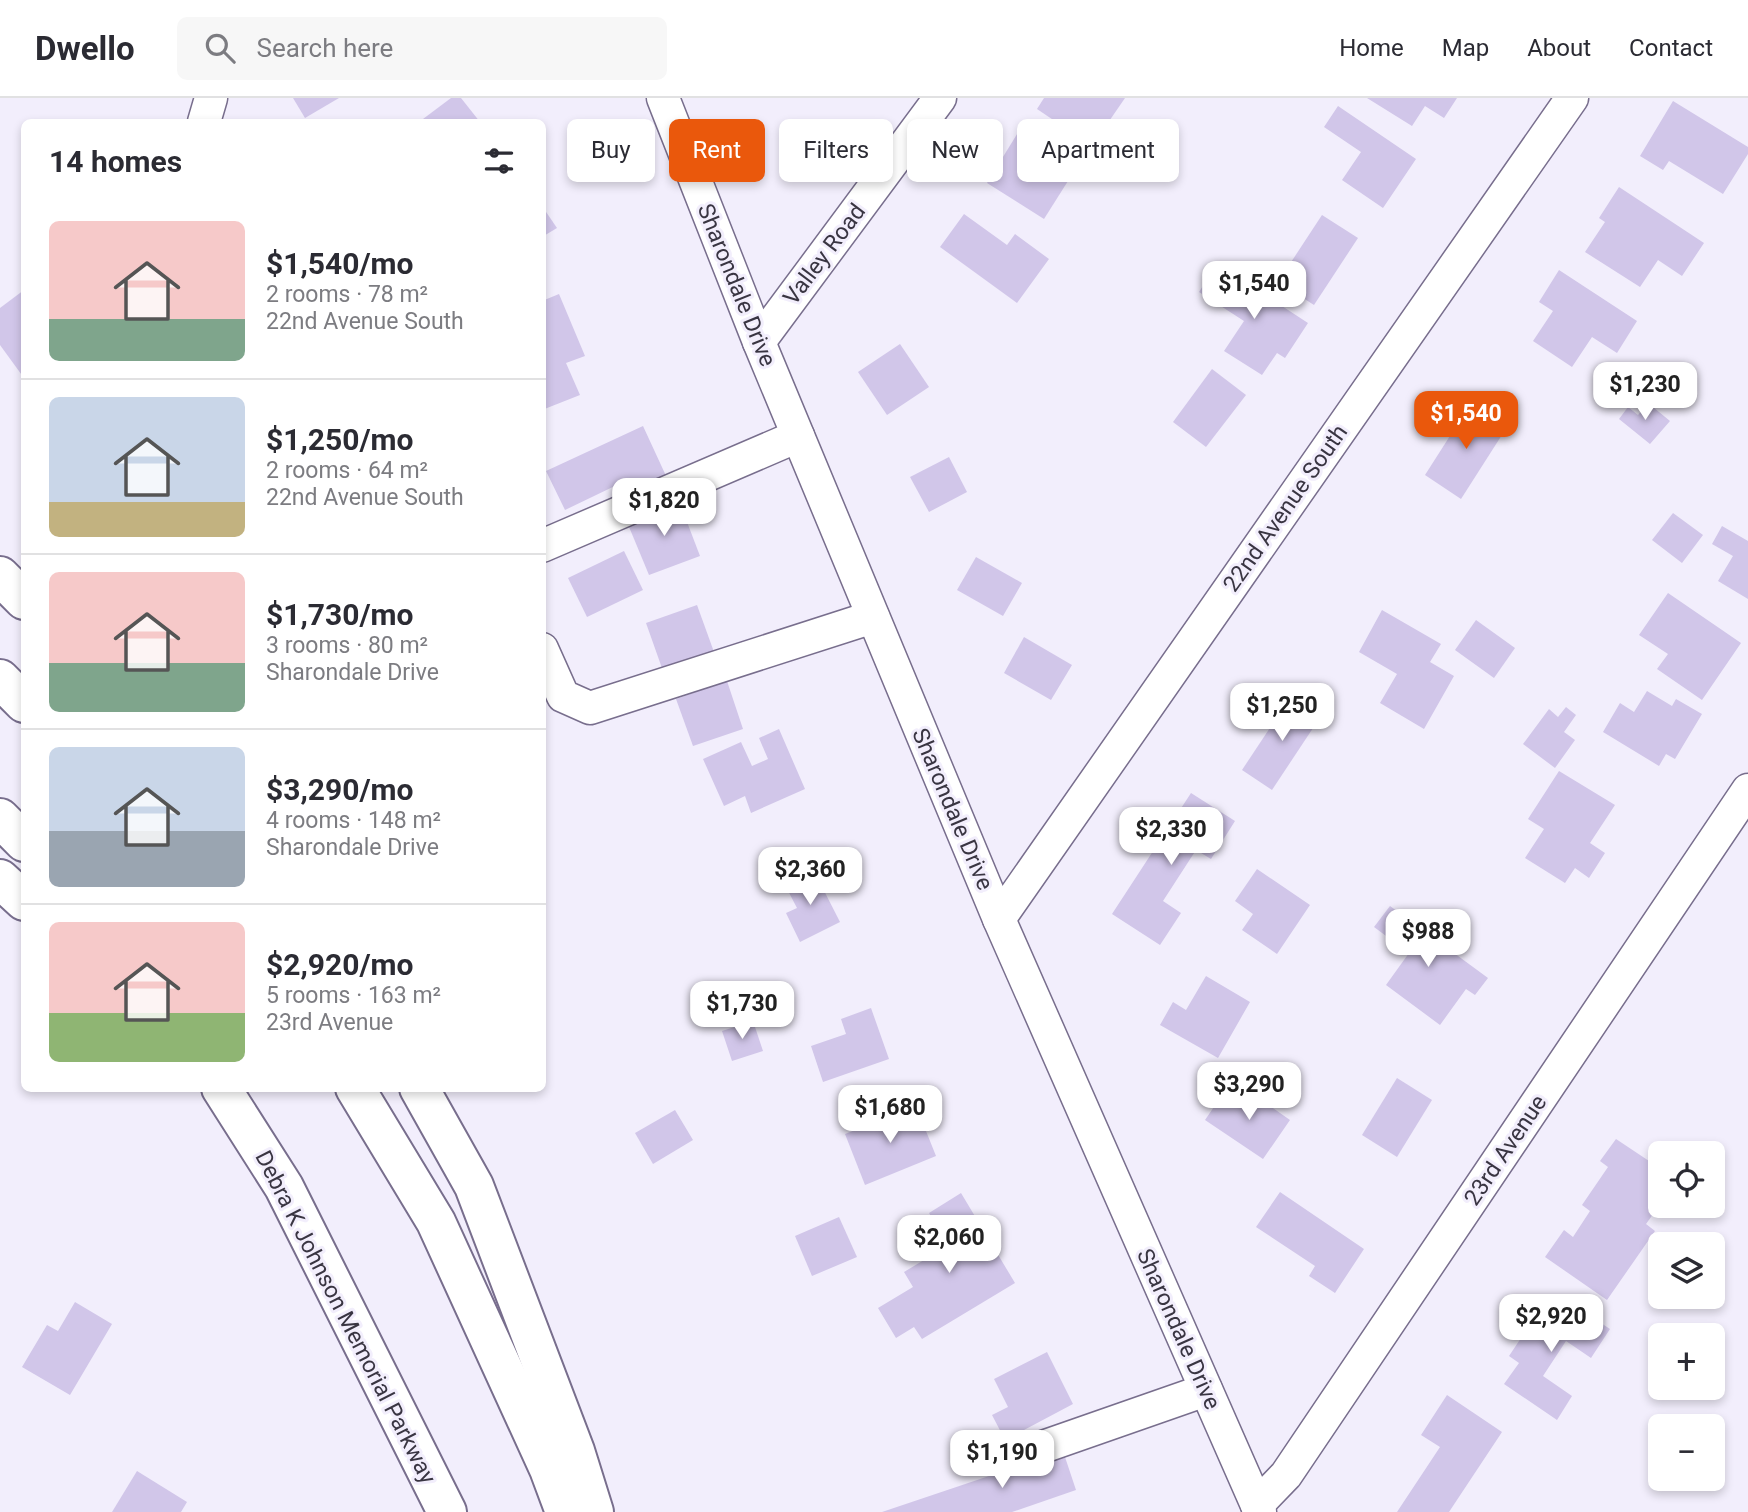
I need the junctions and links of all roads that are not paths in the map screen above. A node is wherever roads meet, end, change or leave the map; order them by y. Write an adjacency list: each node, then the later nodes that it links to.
1 (211, 98): 5 (street)
2 (663, 98): 6 (street, Sharondale Drive)
3 (940, 98): 6 (street, Valley Road)
4 (1572, 98): 18 (street, 22nd Avenue South)
5 (205, 119)
6 (759, 342): 7 (street, Sharondale Drive)
7 (798, 436): 8 (street); 9 (street, Sharondale Drive)
8 (546, 544)
9 (873, 617): 10 (street); 18 (street, Sharondale Drive)
10 (546, 658)
11 (0, 679): 12 (highway)
12 (21, 700)
13 (1747, 794): 26 (street, 23rd Avenue)
14 (0, 818): 15 (highway)
15 (21, 839)
16 (0, 879): 17 (highway)
17 (21, 898)
18 (999, 919): 24 (street, Sharondale Drive)
19 (203, 1092): 23 (highway)
20 (224, 1092): 23 (highway, Debra K Johnson Memorial Parkway)
21 (357, 1092): 28 (highway)
22 (421, 1092): 29 (highway)
23 (284, 1187): 27 (highway, Debra K Johnson Memorial Parkway)
24 (1206, 1390): 25 (street); 26 (street, Sharondale Drive)
25 (1017, 1456)
26 (1259, 1508)
27 (447, 1512)
28 (565, 1512)
29 (594, 1512)

